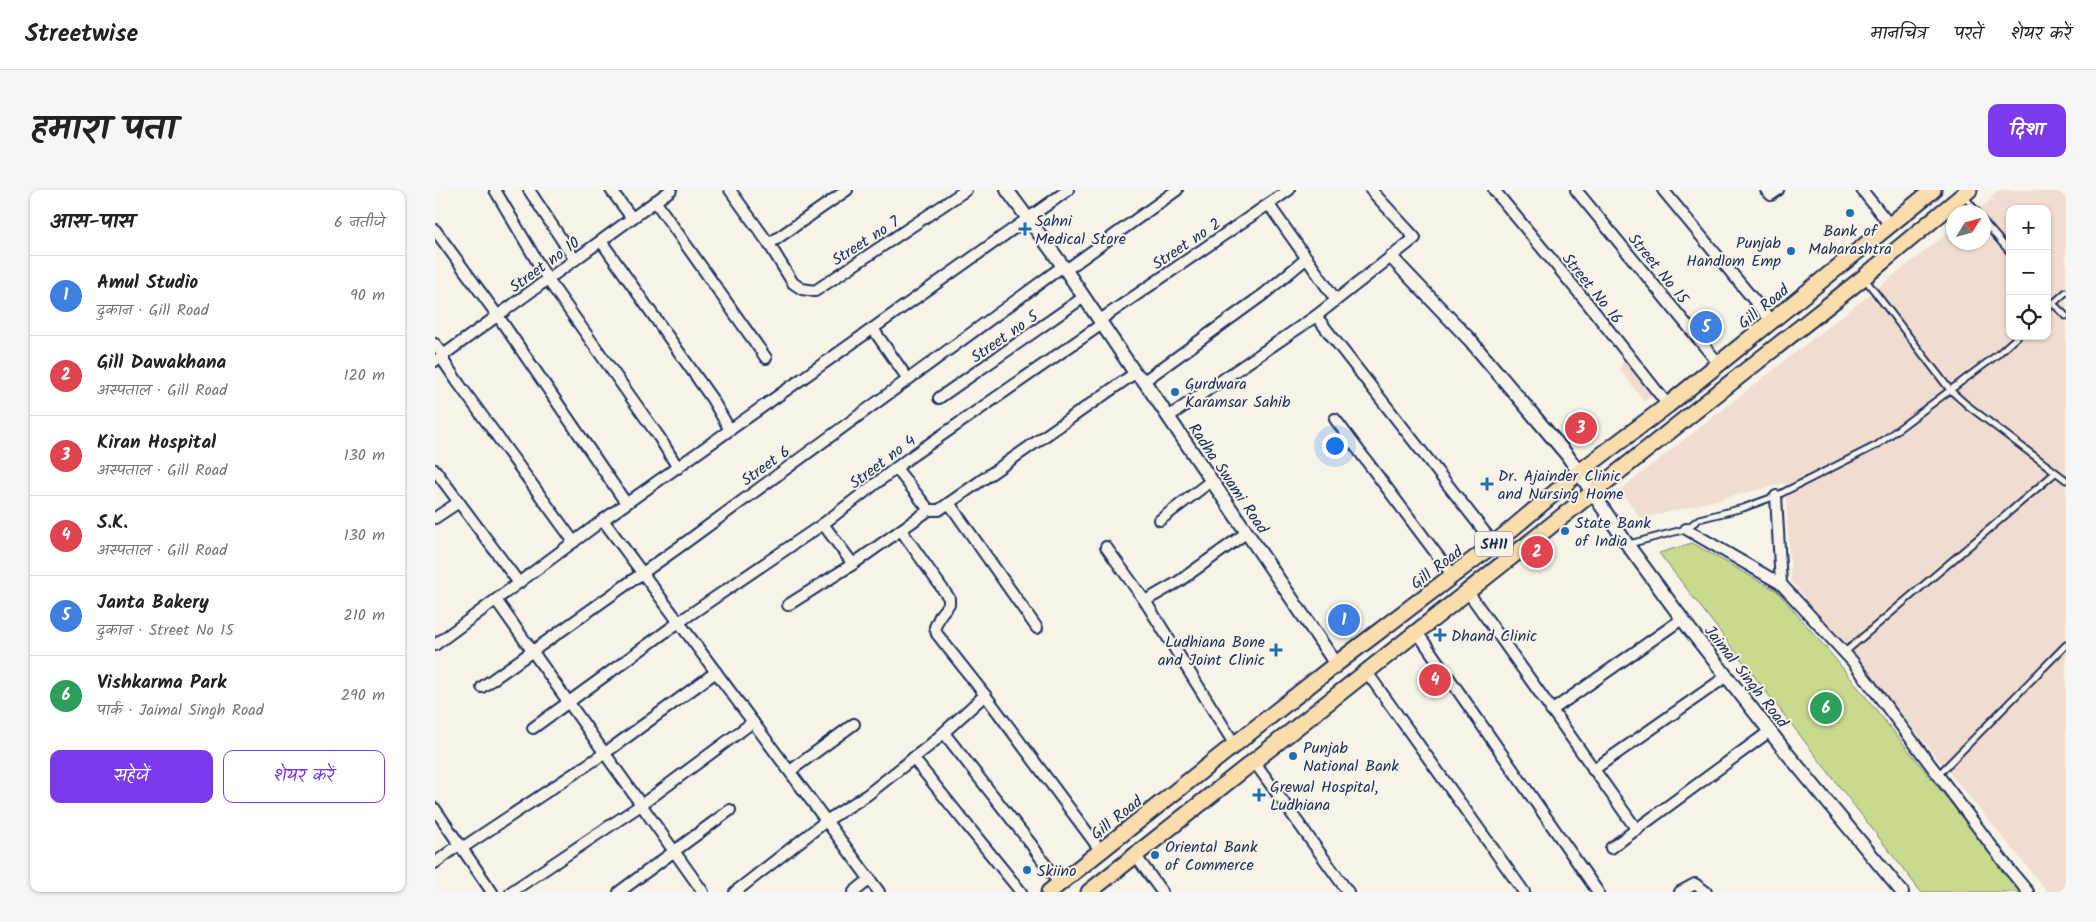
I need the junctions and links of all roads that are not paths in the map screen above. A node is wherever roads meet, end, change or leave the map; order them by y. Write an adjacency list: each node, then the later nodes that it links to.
1 (495, 190): 37 (street)
2 (529, 190): 34 (street)
3 (611, 190): 24 (street)
4 (671, 190): 21 (street, Street no 10)
5 (847, 190): 30 (street)
6 (966, 190): 30 (street, Street no 7)
7 (1007, 190): 25 (street, Radha Swami Road)
8 (1068, 190): 25 (street)
9 (1177, 190): 35 (street, Street 6)
10 (1289, 190): 22 (street, Street no 2)
11 (1371, 190): 32 (street)
12 (1493, 190): 58 (street, Street No 16)
13 (1576, 190): 53 (street, Street No 15)
14 (1663, 190): 47 (street)
15 (1766, 190): 16 (street)
16 (1777, 190)
17 (1862, 190): 26 (street)
18 (1933, 190): 26 (main road, Gill Road / SH11)
19 (733, 191): 30 (street)
20 (1966, 193): 23 (lane); 36 (main road, SH11)
21 (655, 201): 24 (street, Street no 10); 52 (street)
22 (1269, 205): 33 (street); 46 (street, Street no 2)
23 (1973, 205)
24 (632, 218): 29 (street, Street no 10)
25 (1028, 218): 35 (street, Radha Swami Road); 48 (street)
26 (1890, 225): 47 (main road, Gill Road / SH11)
27 (1991, 229): 31 (lane)
28 (435, 230): 43 (street)
29 (601, 241): 34 (street, Street no 10); 61 (street)
30 (769, 244)
31 (2008, 250)
32 (1391, 257): 40 (street); 65 (street, Jaimal Singh Road)
33 (1307, 258): 40 (street); 54 (street)
34 (575, 260): 37 (street, Street no 10)
35 (1064, 268): 39 (street, Radha Swami Road); 55 (street, Street 6)
36 (1864, 277): 56 (lane); 69 (main road, SH11)
37 (548, 280): 43 (street, Street no 10); 62 (street)
38 (2066, 292): 42 (lane)
39 (1084, 297): 46 (street, Radha Swami Road); 57 (street, Street no 5)
40 (1336, 300): 44 (street)
41 (2051, 303): 42 (lane)
42 (2053, 305): 45 (lane)
43 (498, 316): 51 (street, Street no 10); 72 (street)
44 (1316, 316): 59 (street); 83 (street)
45 (2066, 316)
46 (1101, 322): 54 (street, Radha Swami Road); 63 (street, Street no 4)
47 (1772, 322): 53 (main road, Gill Road / SH11)
48 (873, 329): 55 (street); 61 (street)
49 (2014, 340): 56 (lane)
50 (435, 344): 51 (street)
51 (439, 358): 82 (street)
52 (766, 358)
53 (1719, 364): 58 (main road, Gill Road / SH11)
54 (1140, 377): 59 (street, Radha Swami Road); 73 (street)
55 (908, 379): 87 (street, Street 6)
56 (1950, 390): 66 (lane); 70 (lane)
57 (939, 398)
58 (1668, 405): 65 (main road, Gill Road / SH11)
59 (1168, 417): 68 (street, Radha Swami Road)
60 (1335, 419): 88 (street)
61 (730, 430): 62 (street)
62 (678, 468): 72 (street)
63 (896, 468): 74 (street); 78 (street, Street no 4)
64 (435, 470): 71 (street)
65 (1578, 473): 69 (street, Jaimal Singh Road); 83 (main road, Gill Road / SH11)
66 (2055, 473): 67 (lane); 102 (lane)
67 (2066, 480)
68 (1211, 481): 77 (street); 81 (street, Radha Swami Road)
69 (1592, 492): 84 (street, Jaimal Singh Road); 91 (main road, SH11)
70 (1776, 496): 79 (lane); 90 (street)
71 (459, 502): 75 (street); 89 (street)
72 (626, 503): 76 (street)
73 (949, 503): 74 (street); 97 (street)
74 (929, 510): 80 (street)
75 (435, 518)
76 (603, 520): 82 (street); 87 (street)
77 (1160, 520)
78 (823, 524): 86 (street); 96 (street, Street no 4)
79 (1686, 529): 84 (lane); 90 (street)
80 (901, 530): 86 (street); 108 (street)
81 (1246, 533): 93 (street); 103 (street, Radha Swami Road)
82 (574, 542): 89 (street)
83 (1494, 544): 88 (main road, Gill Road / SH11)
84 (1627, 544): 95 (street, Jaimal Singh Road)
85 (1106, 546): 93 (street)
86 (853, 564): 94 (street)
87 (643, 573): 96 (street); 101 (street, Street 6)
88 (1453, 576): 103 (main road, Gill Road / SH11)
89 (519, 583): 92 (street)
90 (1781, 584): 102 (street)
91 (1468, 592): 98 (main road, SH11); 110 (street)
92 (496, 600): 99 (street); 101 (street)
93 (1145, 601): 116 (street)
94 (787, 604)
95 (1682, 619): 106 (street, Jaimal Singh Road); 110 (street)
96 (679, 622): 105 (street); 109 (street, Street no 4)
97 (1037, 628)
98 (1417, 632): 104 (main road, SH11); 148 (street)
99 (435, 644)
100 (2065, 649): 122 (lane)
101 (532, 651): 107 (street, Street 6); 109 (street)
102 (1845, 652): 122 (street)
103 (1337, 664): 116 (main road, Gill Road / SH11)
104 (1366, 671): 119 (main road, SH11); 147 (street)
105 (716, 672): 111 (street); 117 (street)
106 (1727, 676): 114 (street, Jaimal Singh Road); 120 (street)
107 (482, 687)
108 (985, 695): 115 (street); 131 (street)
109 (569, 702): 113 (street, Street no 4); 117 (street)
110 (1551, 711): 120 (street)
111 (753, 722): 121 (street); 123 (street)
112 (854, 724): 121 (street)
113 (533, 728)
114 (1770, 731): 127 (street); 151 (street, Jaimal Singh Road)
115 (944, 733): 118 (street); 135 (street)
116 (1235, 745): 131 (main road, Gill Road / SH11)
117 (605, 753): 123 (street); 128 (street)
118 (913, 758): 126 (street); 143 (street)
119 (1253, 760): 132 (main road, SH11); 146 (street)
120 (1593, 770): 127 (street)
121 (790, 771): 126 (street)
122 (1939, 774): 152 (street)
123 (641, 805): 130 (street); 137 (street)
124 (435, 810): 128 (street)
125 (730, 810): 130 (street)
126 (826, 821): 134 (street); 140 (street)
127 (1637, 830): 129 (street)
128 (462, 848): 133 (street); 136 (street)
129 (1611, 848)
130 (674, 851): 138 (street); 139 (street)
131 (1101, 851): 135 (main road, Gill Road / SH11)
132 (1135, 855): 144 (main road, SH11); 145 (street)
133 (435, 863)
134 (869, 879): 141 (street); 142 (street)
135 (1054, 888)
136 (492, 892)
137 (511, 892)
138 (619, 892)
139 (703, 892)
140 (735, 892)
141 (853, 892)
142 (879, 892)
143 (1021, 892)
144 (1089, 892)
145 (1162, 892)
146 (1348, 892)
147 (1524, 892)
148 (1598, 892)
149 (1680, 892): 150 (street)
150 (1706, 892)
151 (1901, 892)
152 (2028, 892)

